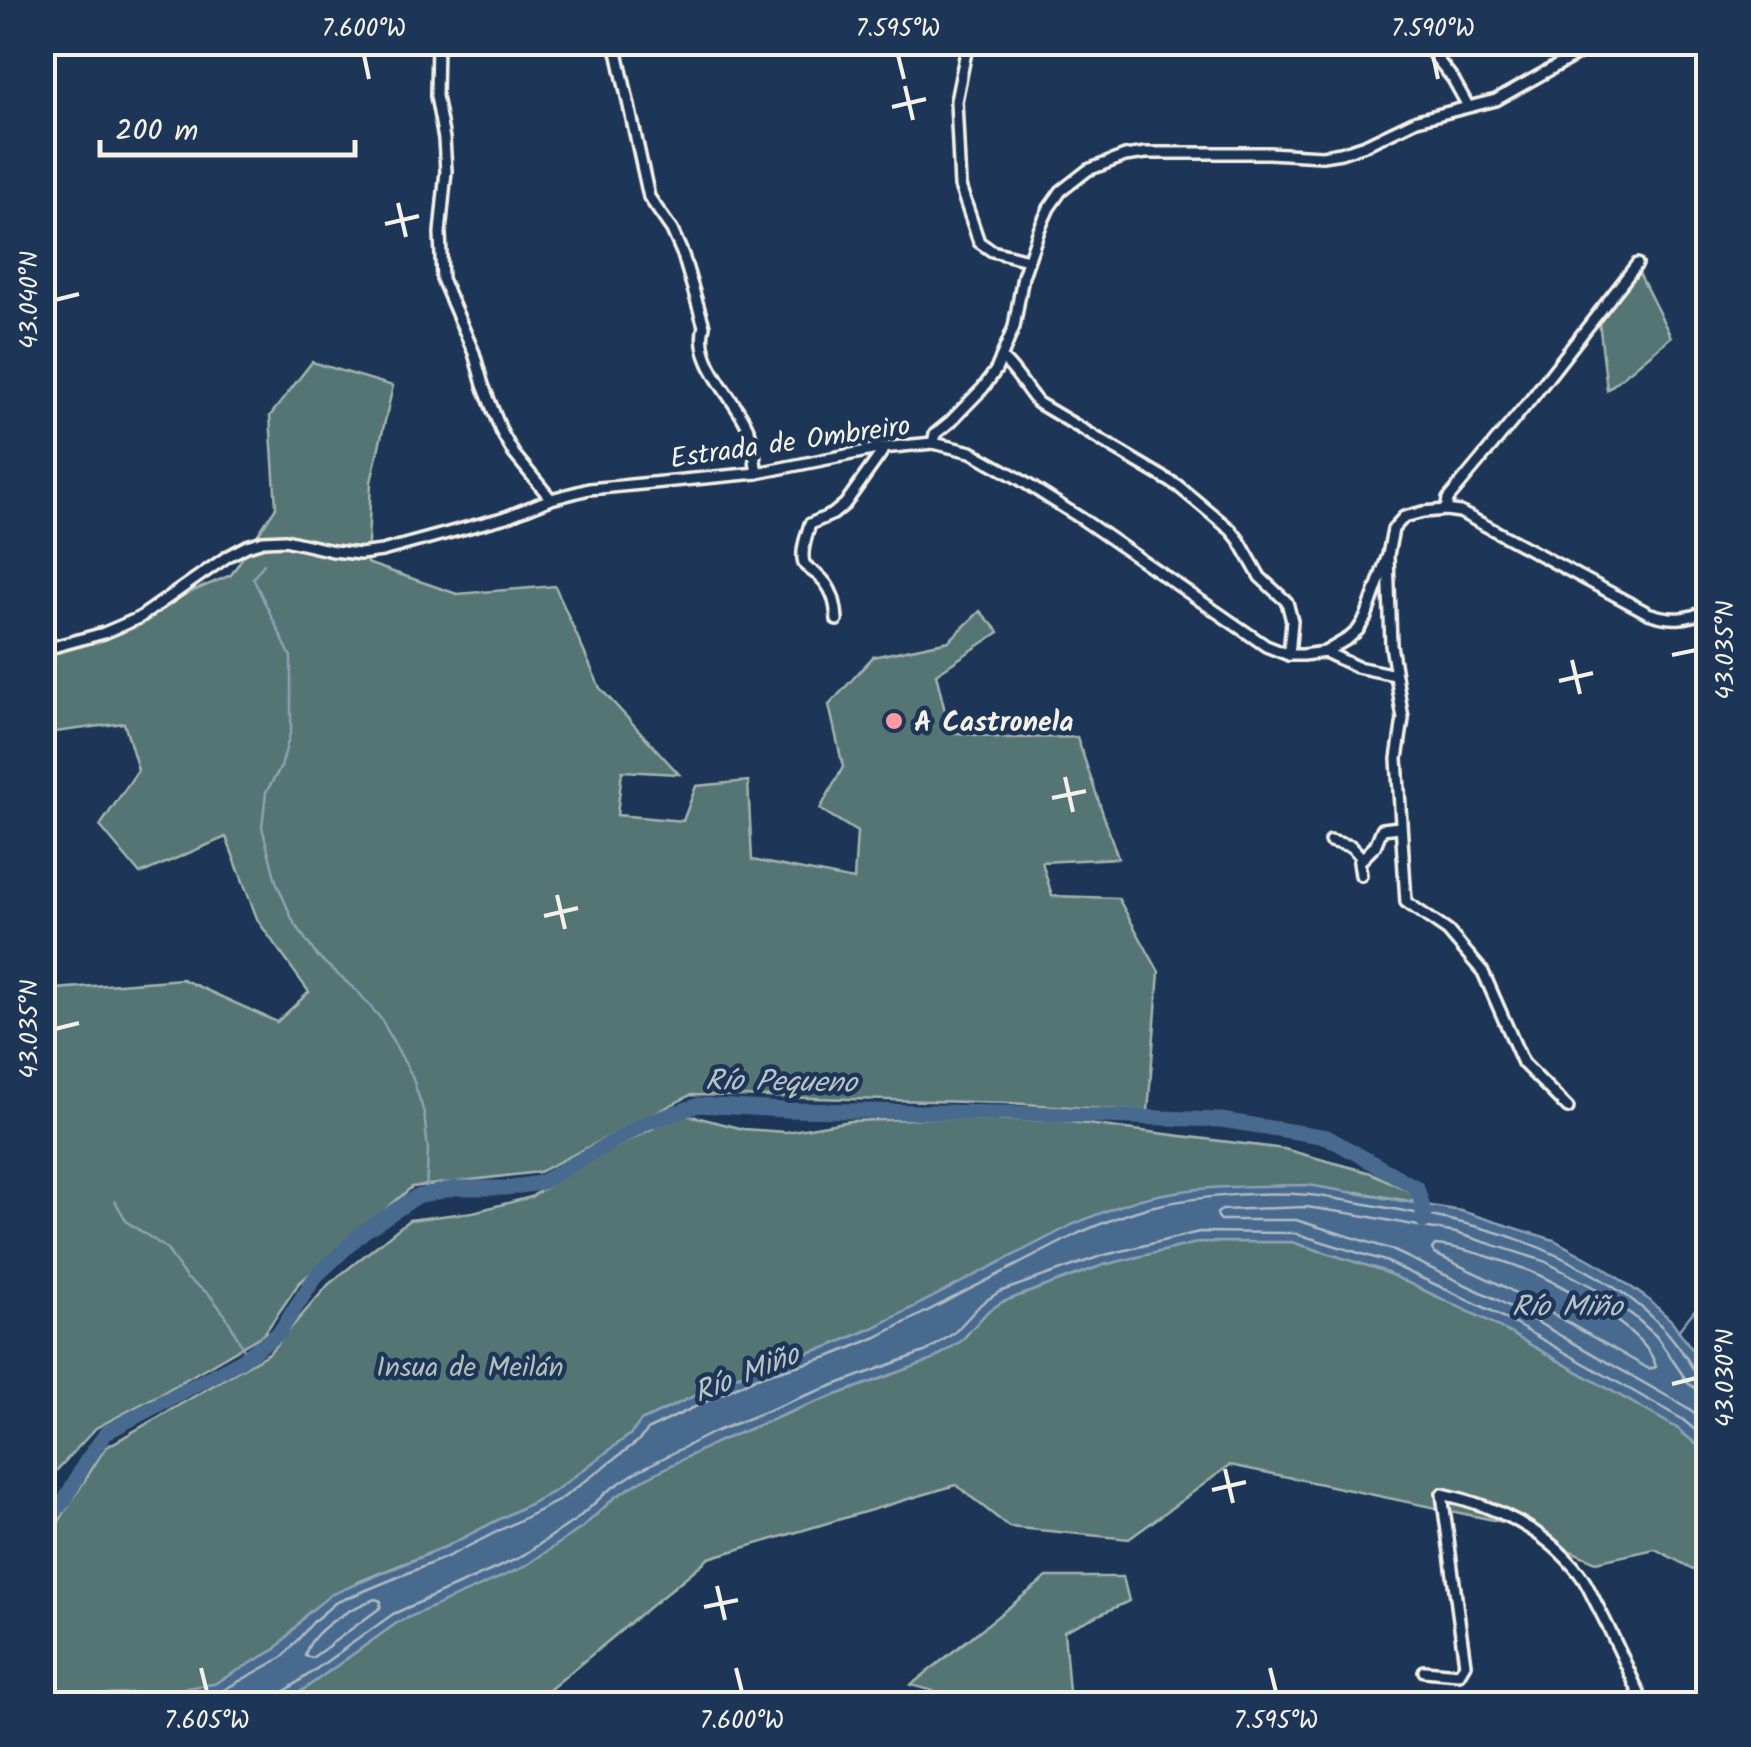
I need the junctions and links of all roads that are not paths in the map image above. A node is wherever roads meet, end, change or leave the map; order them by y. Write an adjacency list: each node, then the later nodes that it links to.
1 (437, 42): 13 (street)
2 (616, 42): 12 (street)
3 (968, 42): 7 (street)
4 (1428, 42): 6 (street)
5 (1599, 42): 6 (street)
6 (1468, 106): 7 (street)
7 (1028, 260): 9 (street)
8 (1637, 264): 14 (street)
9 (1001, 358): 10 (street); 20 (street)
10 (932, 443): 11 (street, Estrada de Ombreiro); 20 (street, Estrada de Ombreiro)
11 (882, 448): 12 (street, Estrada de Ombreiro); 17 (street)
12 (758, 472): 13 (street, Estrada de Ombreiro)
13 (551, 499): 18 (street, Estrada de Ombreiro)
14 (1446, 510): 15 (street); 16 (street)
15 (1388, 554): 19 (street); 21 (street)
16 (1708, 610)
17 (837, 620)
18 (42, 650)
19 (1325, 652): 20 (street); 21 (street)
20 (1289, 655)
21 (1395, 675): 22 (street)
22 (1400, 827): 24 (street); 26 (street)
23 (1330, 841): 24 (street)
24 (1362, 858): 25 (street)
25 (1361, 875)
26 (1568, 1108)
27 (1424, 1672): 28 (street)
28 (1644, 1704)

